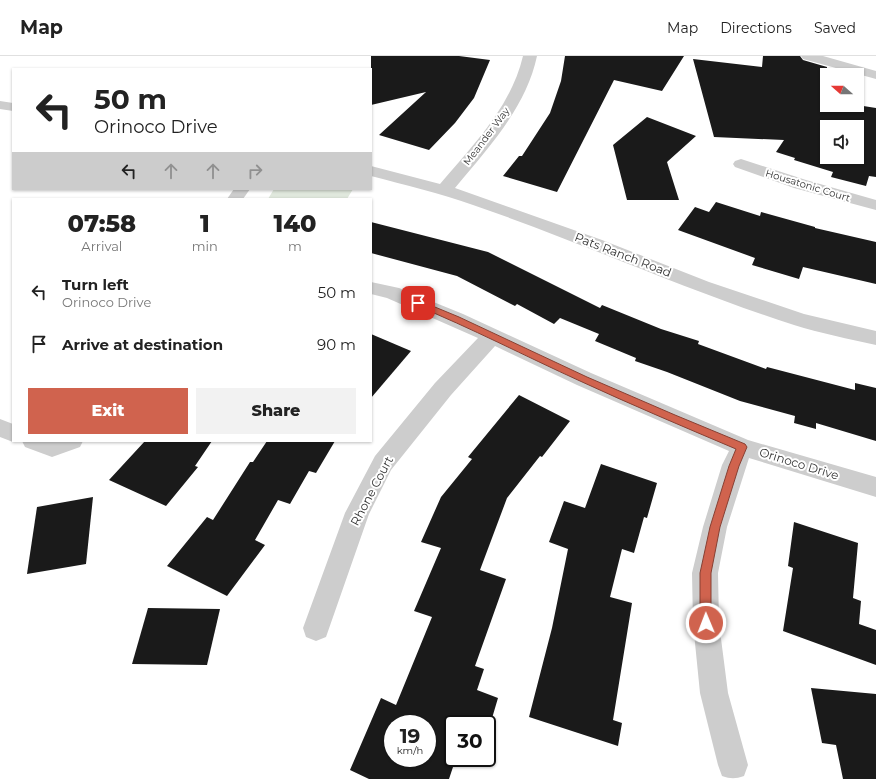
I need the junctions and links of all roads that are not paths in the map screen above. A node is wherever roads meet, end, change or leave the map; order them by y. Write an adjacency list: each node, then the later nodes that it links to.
1 (530, 56): 8 (street, Meander Way)
2 (808, 56): 3 (street)
3 (876, 75)
4 (0, 105): 5 (street)
5 (12, 107)
6 (741, 164): 9 (street, Housatonic Court)
7 (372, 171): 8 (street, Pats Ranch Road)
8 (444, 190): 12 (street, Pats Ranch Road)
9 (876, 205)
10 (372, 288): 11 (street, Orinoco Drive)
11 (492, 336): 17 (street, Orinoco Drive); 19 (street, Rhone Court)
12 (876, 338)
13 (0, 428): 14 (street)
14 (12, 433)
15 (36, 442): 16 (street)
16 (71, 442)
17 (742, 447): 18 (street, Orinoco Drive); 20 (street)
18 (876, 487)
19 (316, 628)
20 (733, 765)

